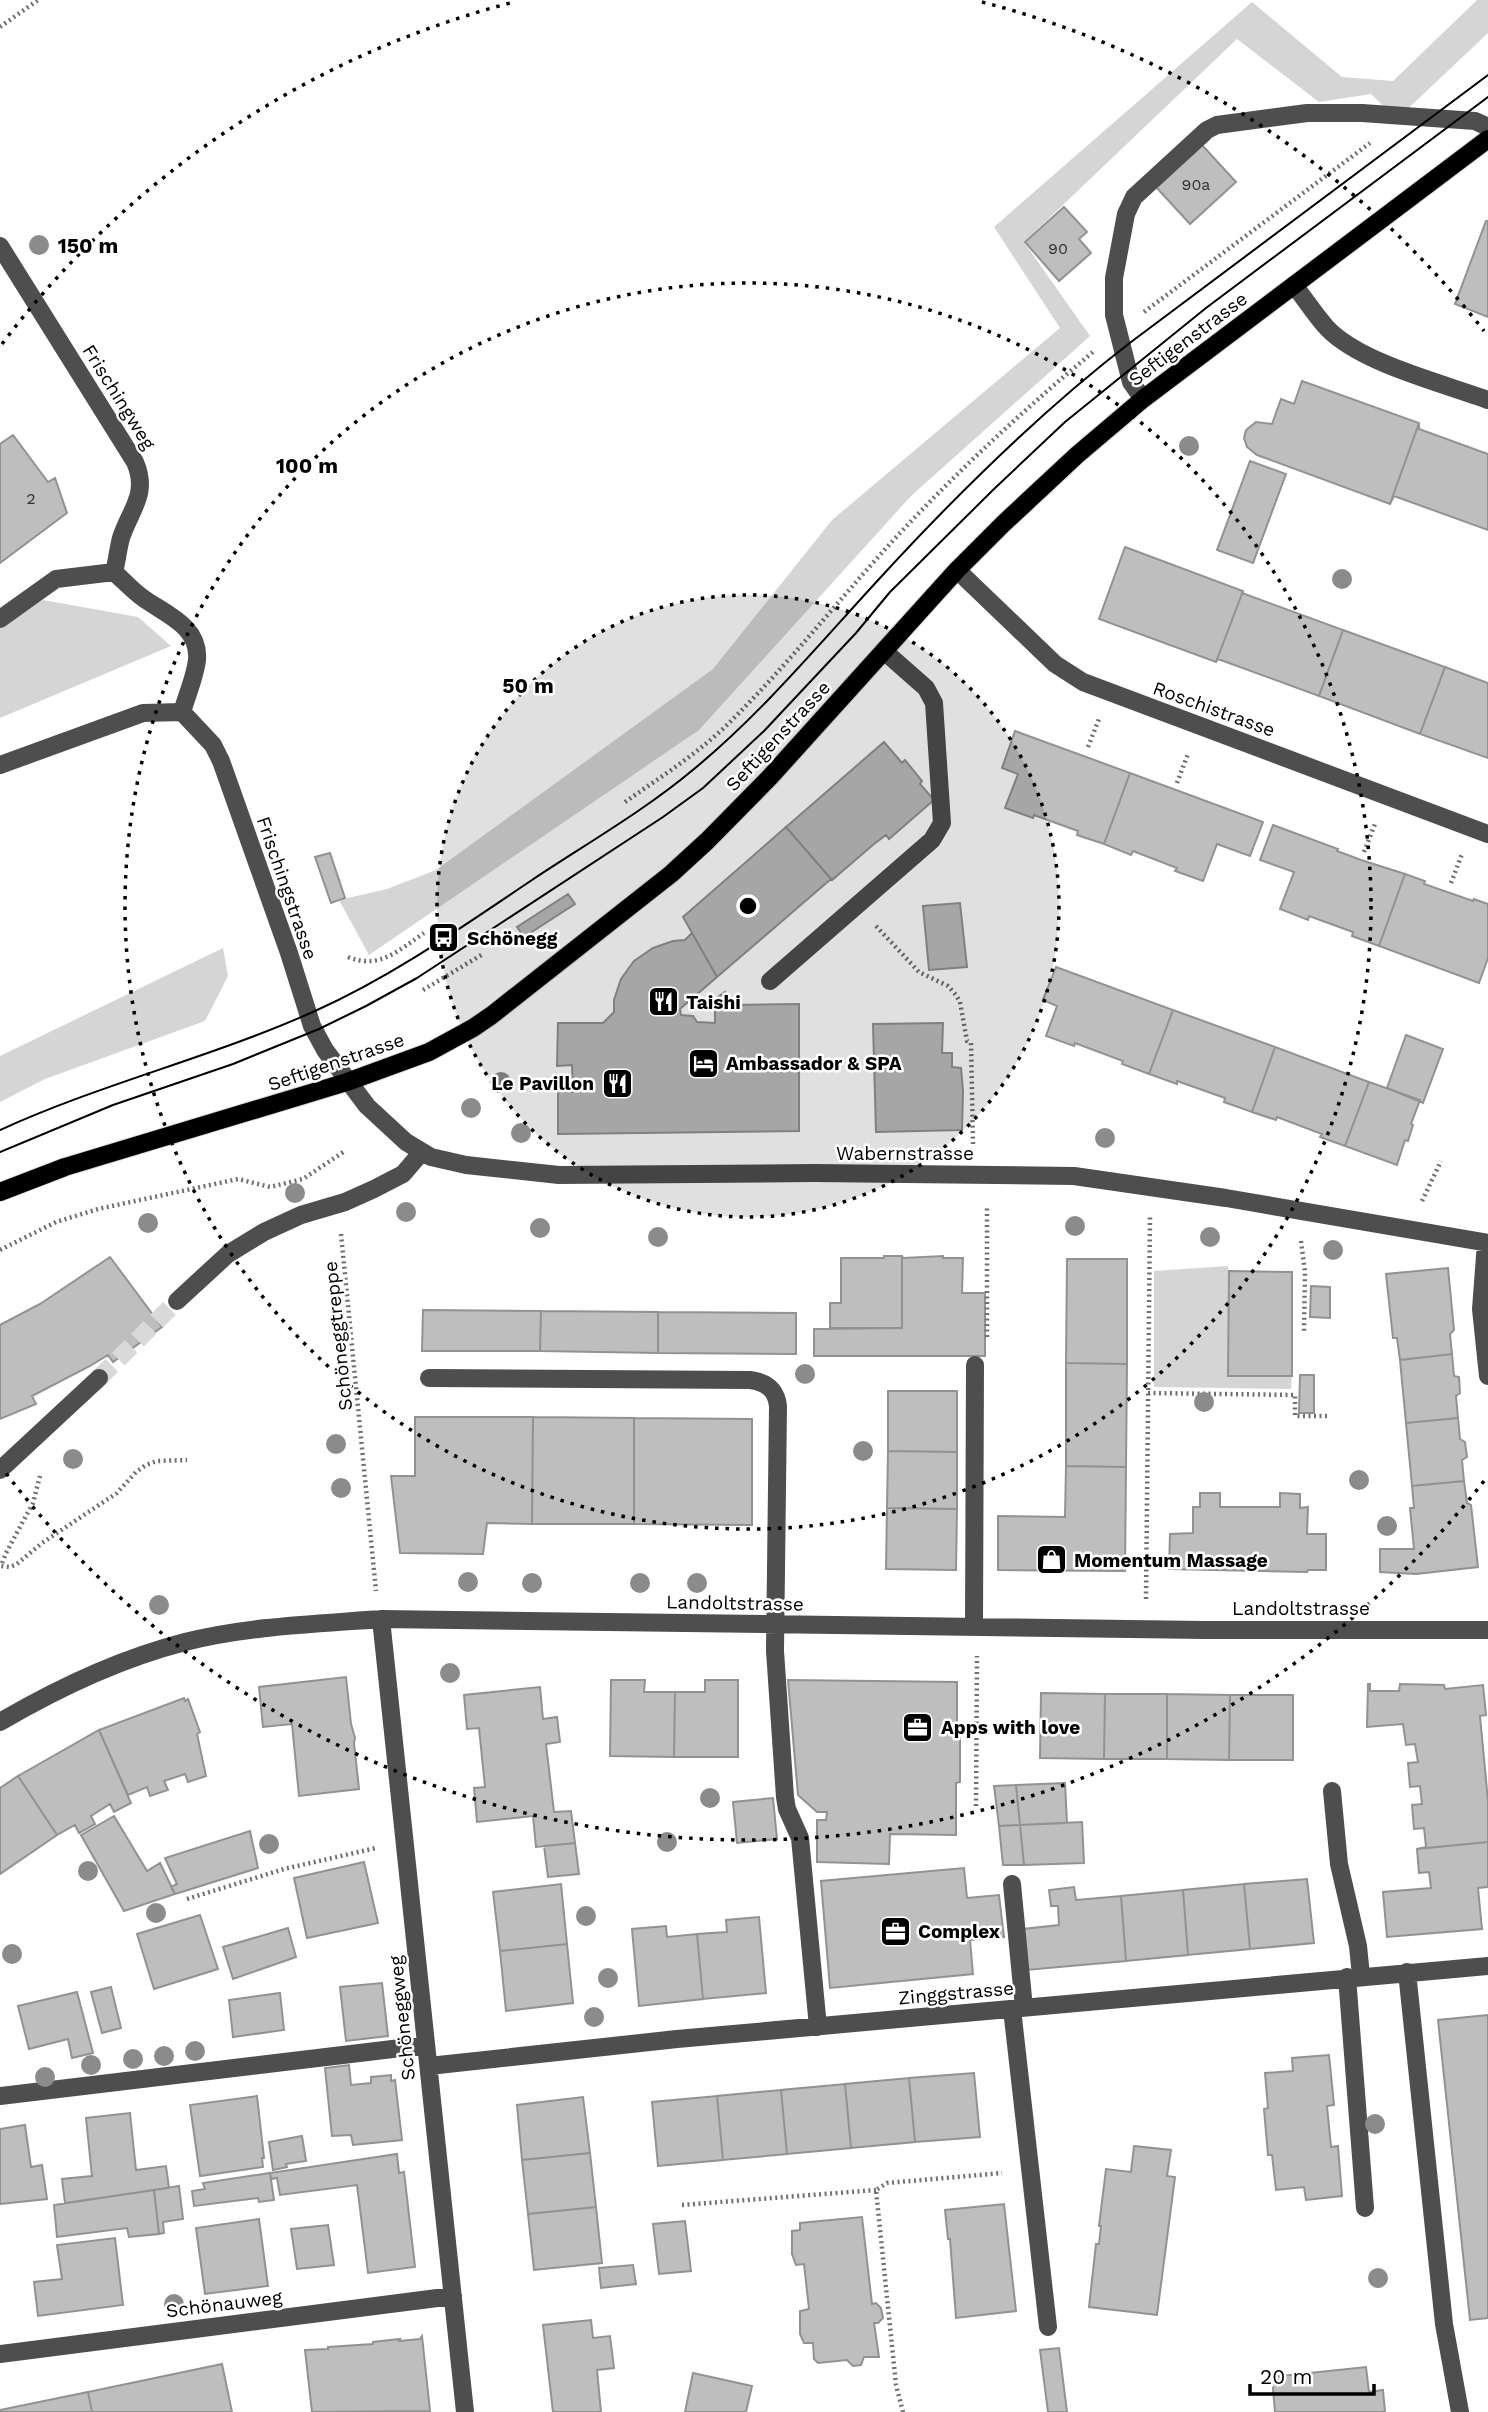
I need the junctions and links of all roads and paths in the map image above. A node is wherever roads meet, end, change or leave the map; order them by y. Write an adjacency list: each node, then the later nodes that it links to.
1 (38, 0): 2 (path)
2 (0, 27)
3 (1407, 116): 4 (street); 8 (path); 8 (street)
4 (1488, 127)
5 (1488, 139): 7 (main road, Seftigenstrasse)
6 (0, 246): 12 (street, Frischingweg)
7 (1294, 285): 9 (main road, Seftigenstrasse); 10 (street)
8 (1118, 332): 9 (street); 21 (path)
9 (1143, 399): 11 (main road, Seftigenstrasse)
10 (1488, 400)
11 (957, 570): 14 (main road, Seftigenstrasse); 23 (street, Roschistrasse)
12 (114, 572): 13 (street); 15 (street)
13 (0, 620)
14 (884, 651): 27 (street); 35 (main road, Seftigenstrasse)
15 (182, 712): 19 (street); 35 (street, Frischingstrasse)
16 (1101, 712): 18 (path)
17 (1191, 745): 20 (path)
18 (1088, 747)
19 (0, 765)
20 (1177, 783)
21 (625, 802)
22 (1378, 814): 25 (path)
23 (1488, 834)
24 (1465, 846): 26 (path)
25 (1364, 852)
26 (1451, 883)
27 (857, 905): 33 (street); 36 (path)
28 (424, 933): 29 (path)
29 (401, 949): 31 (path); 32 (path)
30 (483, 954): 34 (path)
31 (404, 955)
32 (348, 957)
33 (770, 981)
34 (423, 990)
35 (347, 1083): 38 (street, Wabernstrasse); 40 (main road, Seftigenstrasse)
36 (974, 1145)
37 (345, 1152): 47 (path)
38 (421, 1153): 46 (street, Wabernstrasse); 49 (street)
39 (1441, 1161): 41 (path)
40 (0, 1192)
41 (1422, 1203)
42 (988, 1204): 48 (path)
43 (1150, 1211): 55 (path)
44 (340, 1225): 60 (path, Schöneggtreppe)
45 (1300, 1237): 50 (path)
46 (1487, 1243): 52 (street)
47 (0, 1250)
48 (987, 1293)
49 (177, 1301)
50 (1304, 1331)
51 (975, 1366): 64 (street)
52 (1488, 1376)
53 (99, 1378): 59 (street)
54 (429, 1378): 63 (street)
55 (1148, 1393): 56 (path); 61 (path)
56 (1327, 1416)
57 (187, 1460): 58 (path)
58 (43, 1465)
59 (0, 1470)
60 (376, 1592)
61 (1146, 1600)
62 (381, 1619): 63 (street, Landoltstrasse); 67 (street, Landoltstrasse); 70 (street, Schöneggweg)
63 (775, 1625): 64 (street, Landoltstrasse); 77 (street)
64 (974, 1627): 65 (street, Landoltstrasse)
65 (1488, 1630)
66 (977, 1652): 69 (path)
67 (0, 1722)
68 (1332, 1791): 75 (street)
69 (976, 1806)
70 (404, 1841): 72 (path); 78 (street, Schöneggweg)
71 (1012, 1884): 76 (street)
72 (187, 1899)
73 (1488, 1966): 74 (street, Zinggstrasse)
74 (1407, 1972): 75 (street, Zinggstrasse); 90 (street)
75 (1354, 1976): 76 (street, Zinggstrasse); 84 (street)
76 (1018, 2009): 77 (street, Zinggstrasse); 81 (street)
77 (818, 2027): 79 (street, Zinggstrasse)
78 (426, 2045): 79 (street, Schöneggweg); 80 (street)
79 (429, 2066): 85 (street, Schöneggweg)
80 (0, 2096)
81 (1031, 2171): 82 (path); 86 (street)
82 (876, 2190): 83 (path); 89 (path)
83 (682, 2205)
84 (1365, 2208)
85 (453, 2296): 87 (street, Schönauweg); 88 (street, Schöneggweg)
86 (1048, 2327)
87 (0, 2354)
88 (465, 2412)
89 (903, 2412)
90 (1460, 2412)

